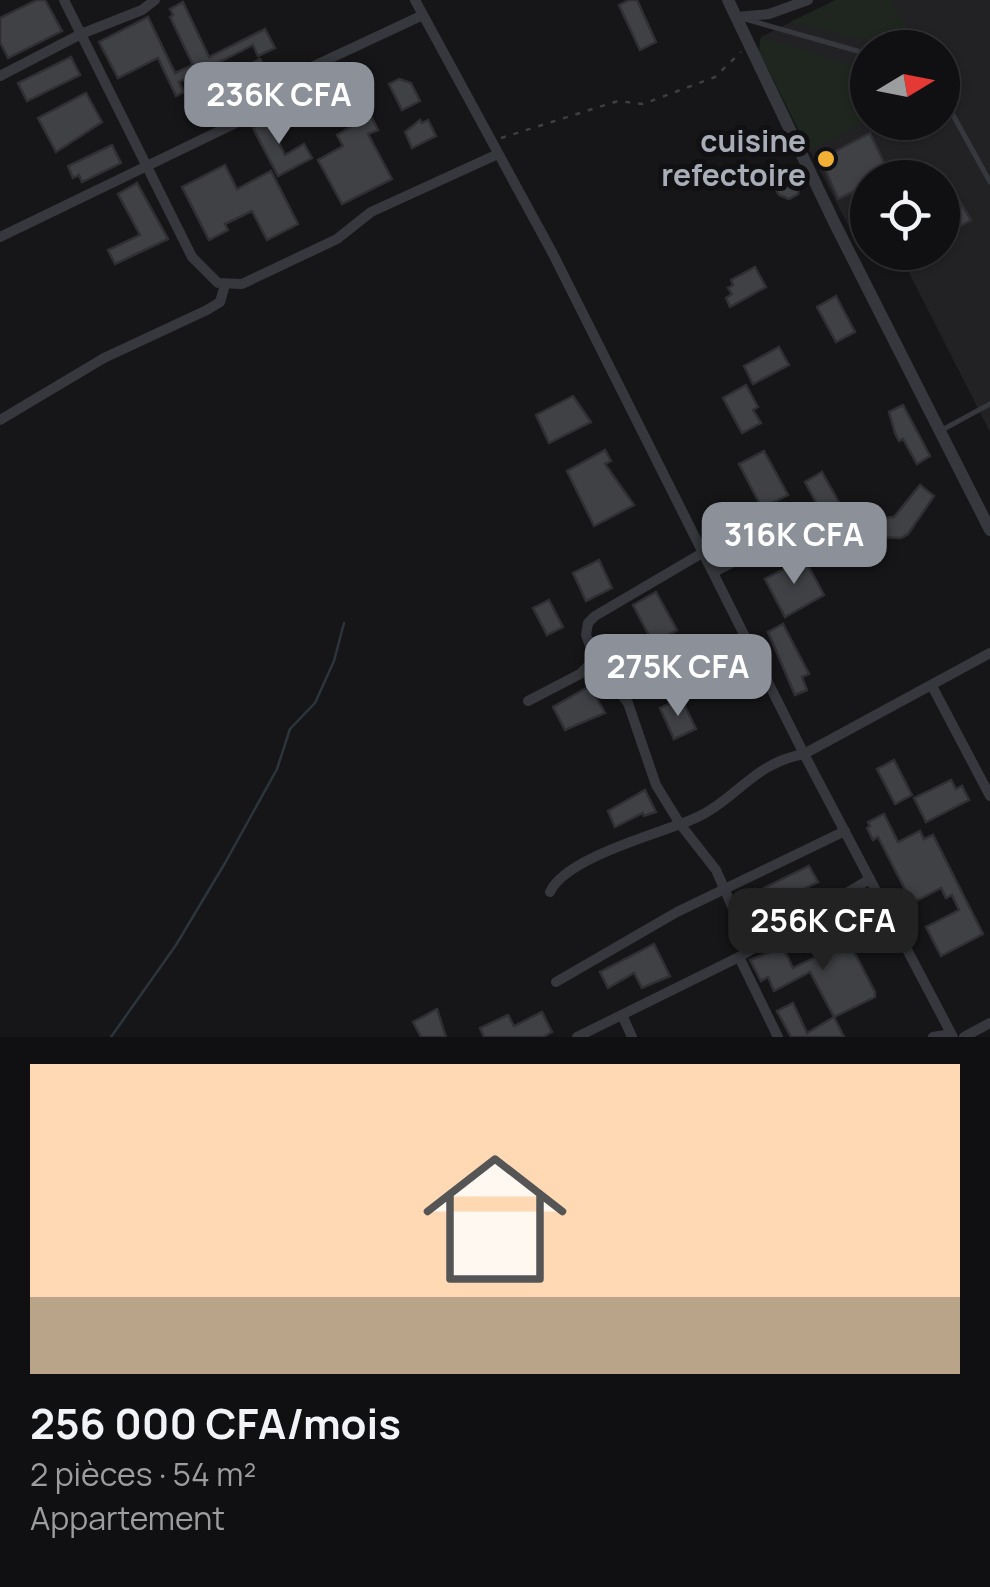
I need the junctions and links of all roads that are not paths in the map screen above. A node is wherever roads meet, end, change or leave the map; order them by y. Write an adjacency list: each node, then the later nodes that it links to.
1 (64, 0): 8 (street)
2 (154, 0): 8 (street)
3 (415, 0): 6 (street)
4 (728, 0): 7 (street)
5 (808, 0): 7 (street)
6 (423, 15): 12 (street); 13 (street)
7 (737, 17): 9 (lane); 19 (street)
8 (81, 34): 10 (street); 13 (street)
9 (850, 49)
10 (0, 76)
11 (960, 128): 14 (lane)
12 (498, 154): 16 (street); 22 (street)
13 (143, 165): 15 (street); 16 (street)
14 (990, 182)
15 (0, 236)
16 (225, 286): 18 (street)
17 (990, 404): 19 (lane)
18 (0, 420)
19 (940, 432): 21 (street)
20 (816, 519): 23 (street)
21 (990, 530)
22 (704, 552): 23 (street); 25 (street)
23 (714, 572): 28 (street)
24 (990, 653): 26 (street)
25 (595, 659): 27 (street); 30 (street)
26 (932, 686): 28 (street); 29 (street)
27 (528, 701)
28 (804, 754): 30 (street); 31 (street)
29 (990, 796)
30 (680, 824): 33 (street); 34 (street)
31 (845, 831): 32 (street); 33 (street)
32 (870, 880): 35 (street); 40 (street)
33 (725, 888): 35 (street); 37 (street)
34 (550, 892)
35 (751, 949): 36 (street)
36 (738, 957): 38 (street); 43 (street)
37 (556, 982)
38 (622, 1015): 41 (street); 42 (street)
39 (990, 1023): 45 (street)
40 (952, 1035): 44 (street)
41 (578, 1037)
42 (632, 1037)
43 (778, 1037)
44 (933, 1037)
45 (964, 1037)

